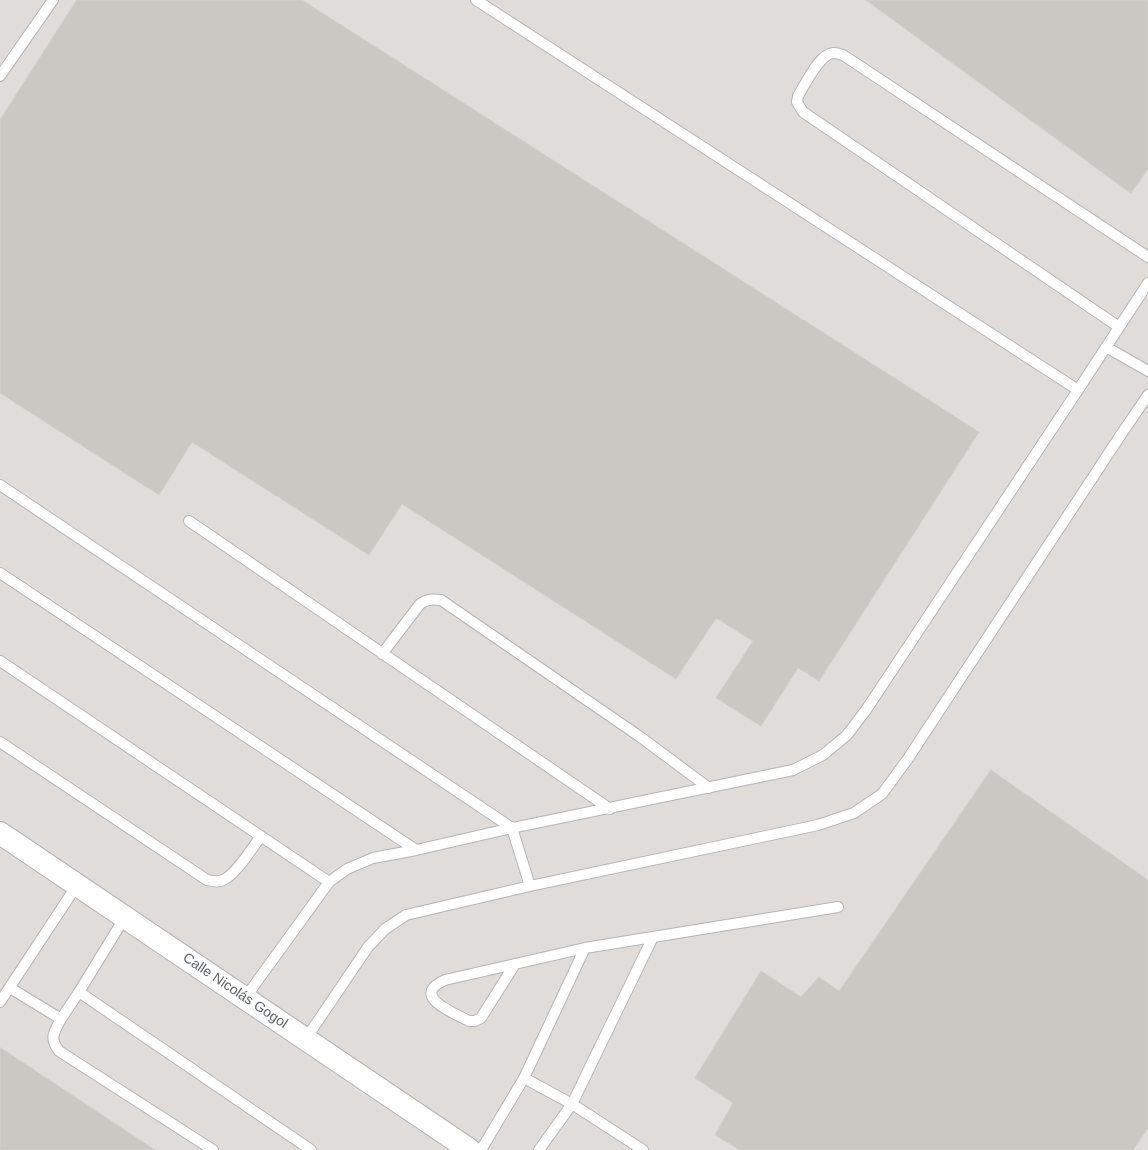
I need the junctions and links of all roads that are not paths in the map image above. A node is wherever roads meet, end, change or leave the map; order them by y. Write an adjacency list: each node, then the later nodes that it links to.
1 (53, 0): 5 (lane)
2 (476, 0): 4 (lane)
3 (498, 0): 4 (lane)
4 (492, 9): 11 (lane)
5 (0, 76)
6 (1148, 257): 8 (lane)
7 (1148, 283): 8 (lane)
8 (1119, 327): 9 (lane)
9 (1106, 347): 10 (lane); 11 (lane)
10 (1148, 371)
11 (1078, 390): 19 (lane)
12 (1148, 395): 27 (lane)
13 (0, 486): 21 (lane)
14 (189, 521): 16 (lane)
15 (0, 573): 24 (lane)
16 (382, 654): 19 (lane); 20 (lane)
17 (0, 661): 23 (lane)
18 (0, 742): 23 (lane)
19 (709, 788): 20 (lane)
20 (610, 809): 21 (lane)
21 (512, 828): 24 (lane); 27 (lane)
22 (0, 833): 26 (street, Calle Nicolás Gogol)
23 (261, 836): 25 (lane)
24 (416, 850): 25 (lane)
25 (329, 882): 35 (lane)
26 (77, 884): 29 (street, Calle Nicolás Gogol); 33 (lane)
27 (530, 886): 38 (lane)
28 (838, 907): 30 (lane)
29 (125, 917): 34 (lane); 35 (street, Calle Nicolás Gogol)
30 (653, 937): 31 (lane); 40 (lane)
31 (585, 948): 32 (lane); 39 (lane)
32 (515, 964): 32 (lane)
33 (10, 988): 36 (lane); 37 (lane)
34 (78, 992): 37 (lane); 43 (lane)
35 (245, 998): 38 (street, Calle Nicolás Gogol)
36 (0, 1002)
37 (60, 1019): 42 (lane)
38 (305, 1040): 41 (street, Calle Nicolás Gogol)
39 (524, 1078): 40 (lane); 44 (lane)
40 (572, 1104): 45 (lane); 46 (lane)
41 (460, 1147)
42 (213, 1150)
43 (310, 1150)
44 (481, 1150)
45 (539, 1150)
46 (643, 1150)

